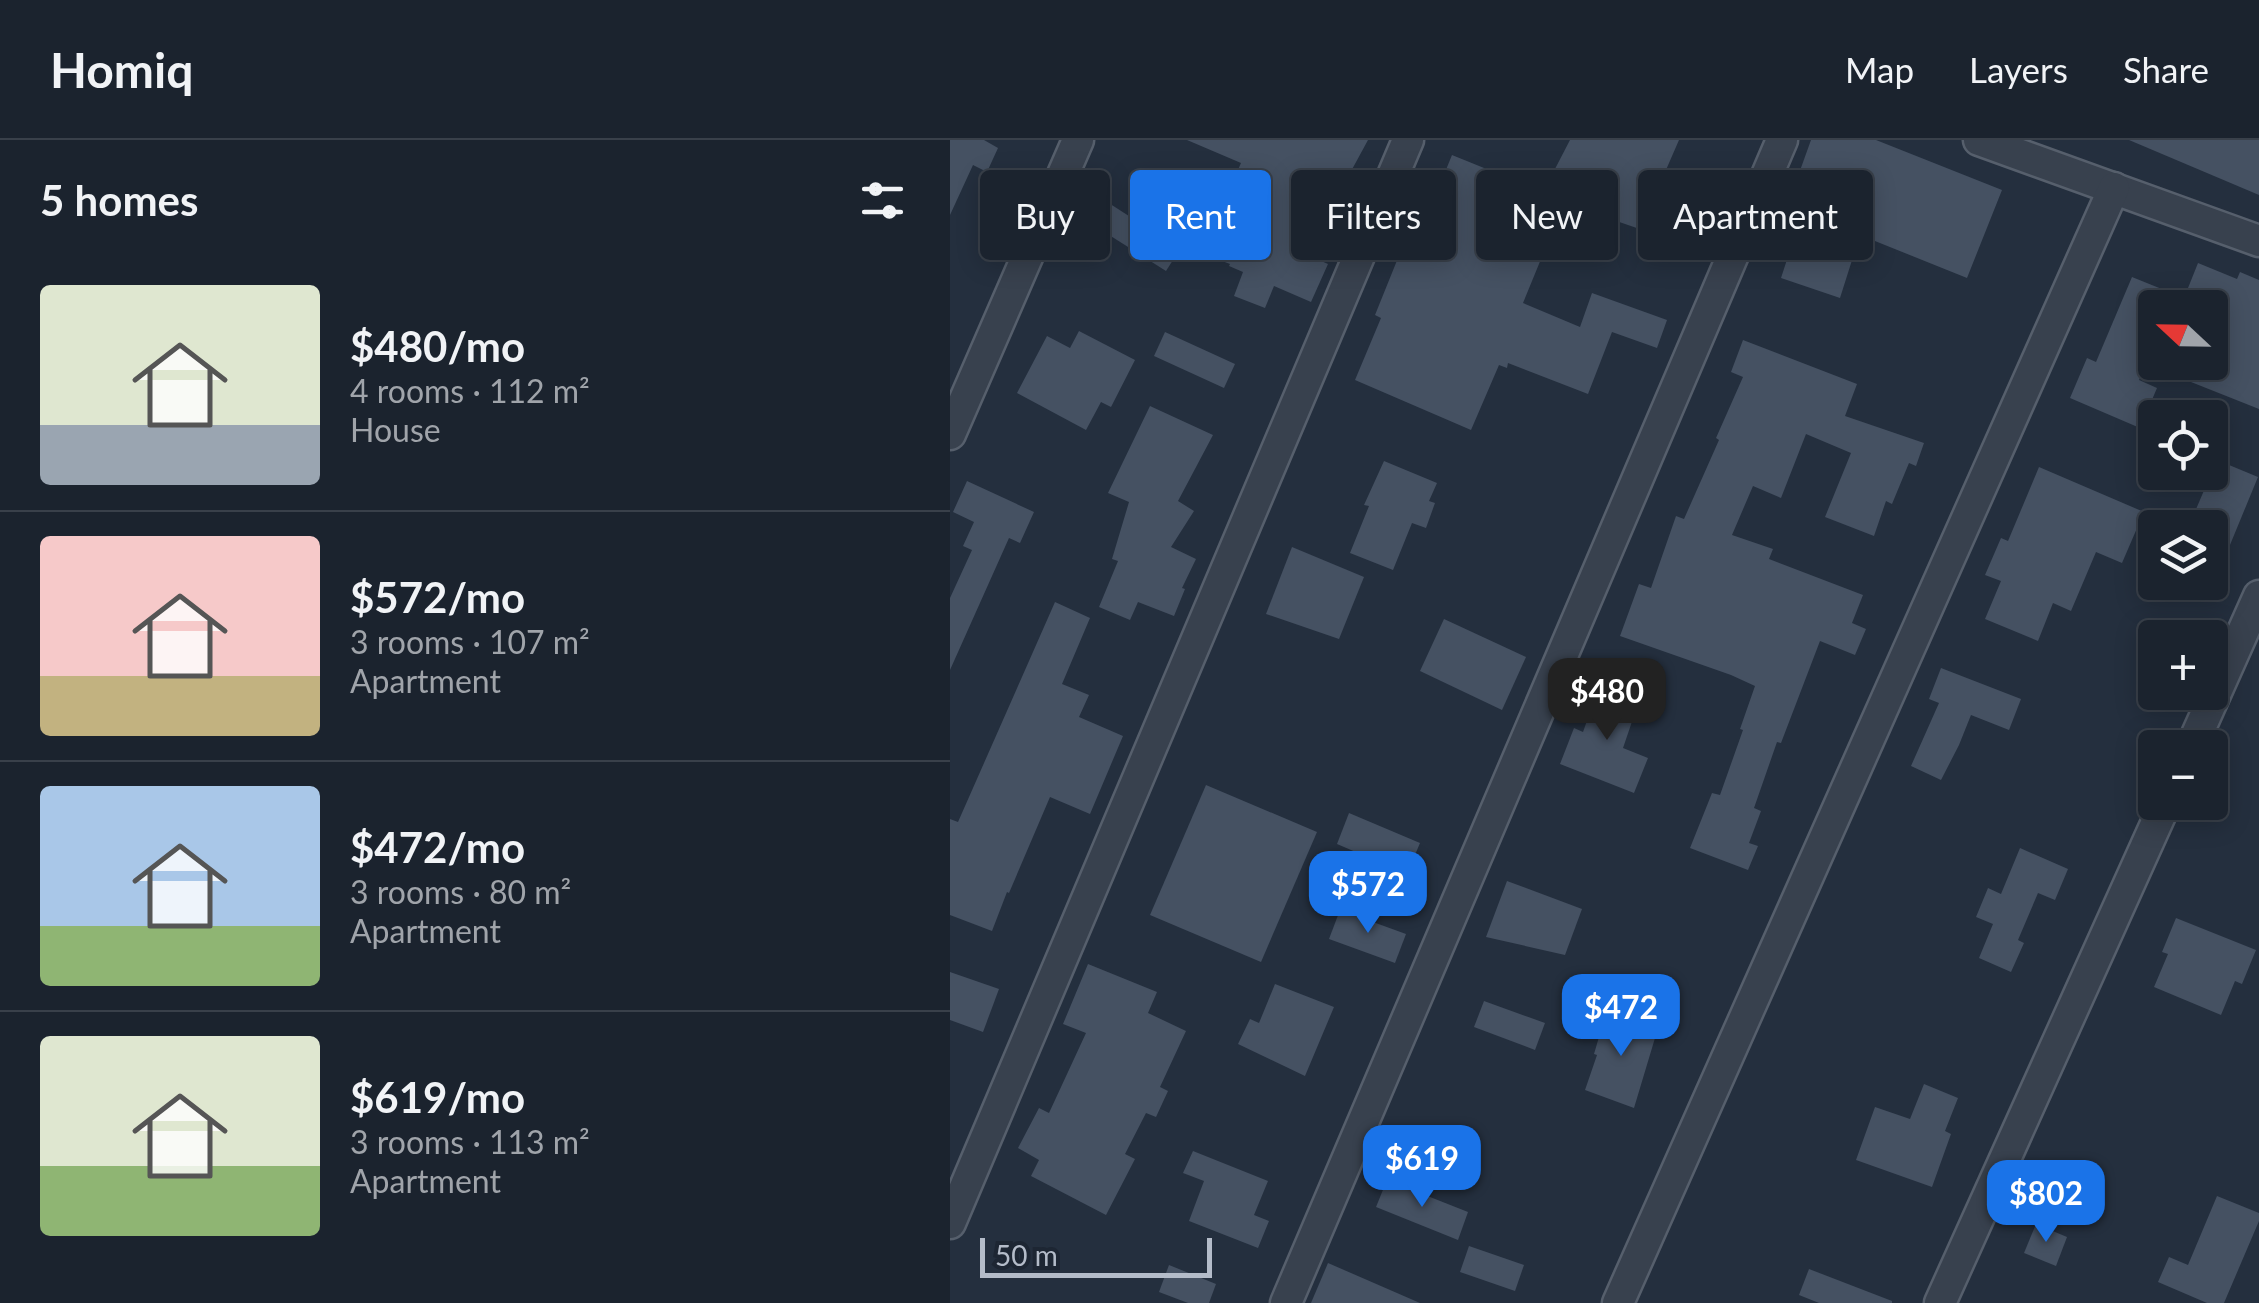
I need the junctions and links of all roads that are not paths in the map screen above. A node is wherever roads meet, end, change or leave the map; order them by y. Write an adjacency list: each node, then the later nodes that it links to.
1 (1078, 140): 7 (street)
2 (1408, 140): 11 (street)
3 (1782, 140): 12 (street)
4 (1979, 140): 5 (street)
5 (2114, 188): 6 (street); 13 (street)
6 (2259, 241)
7 (950, 434)
8 (2259, 596): 9 (street)
9 (2198, 730)
10 (2158, 820): 14 (street)
11 (950, 1222)
12 (1286, 1303)
13 (1618, 1303)
14 (1940, 1303)

